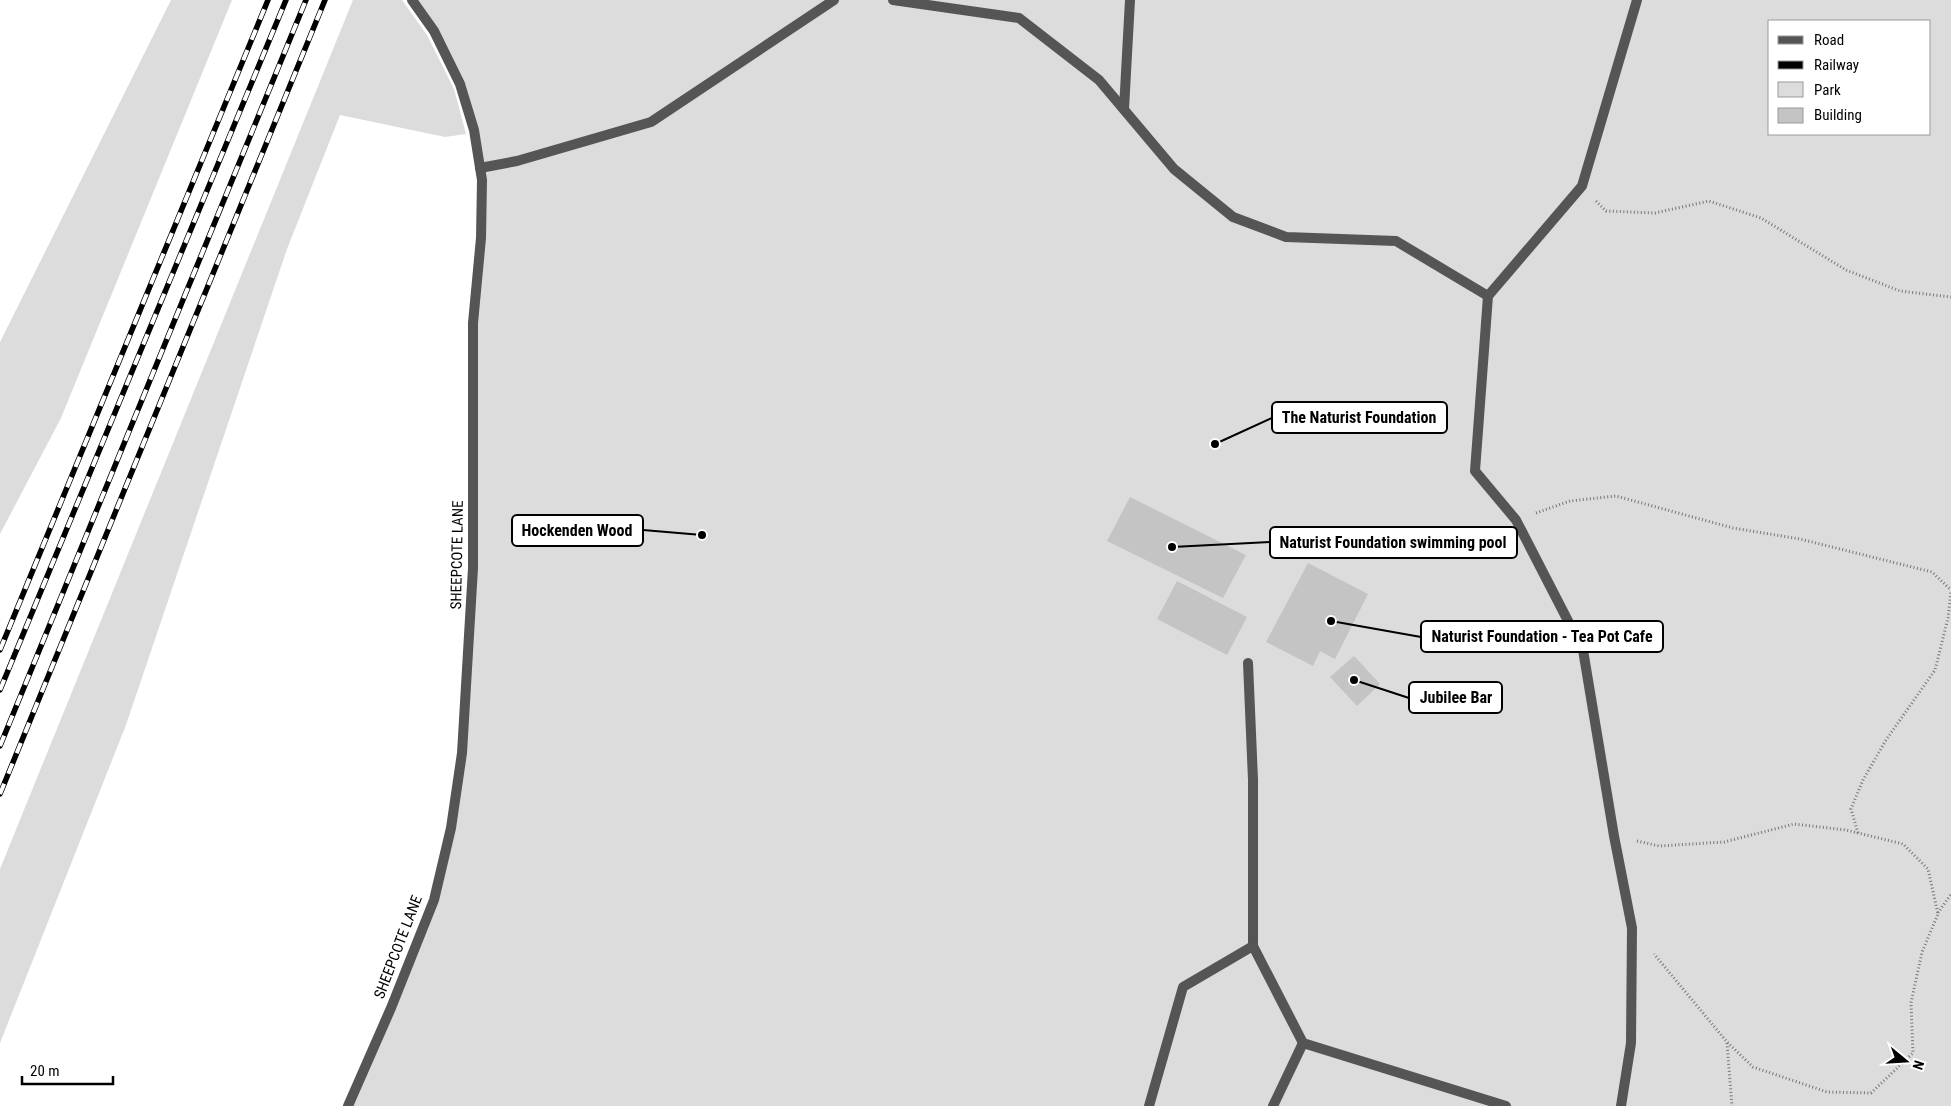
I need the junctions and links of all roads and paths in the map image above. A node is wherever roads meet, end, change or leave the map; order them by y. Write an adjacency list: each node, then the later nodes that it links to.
1 (412, 0): 7 (street, SHEEPCOTE LANE)
2 (834, 0): 7 (street)
3 (893, 0): 6 (street)
4 (1130, 0): 6 (street)
5 (1637, 0): 8 (street)
6 (1124, 109): 9 (street)
7 (480, 168): 22 (street, SHEEPCOTE LANE)
8 (1582, 186): 9 (street); 10 (path)
9 (1488, 296): 11 (street)
10 (1951, 297)
11 (1516, 520): 12 (path); 15 (street)
12 (1951, 591): 14 (path)
13 (1248, 663): 19 (street)
14 (1858, 833): 15 (path); 17 (path)
15 (1614, 836): 18 (street)
16 (1951, 894): 17 (path)
17 (1938, 914): 20 (path)
18 (1632, 928): 20 (path); 26 (street)
19 (1253, 946): 21 (street); 23 (street)
20 (1727, 1042): 27 (path)
21 (1303, 1043): 24 (street); 25 (street)
22 (348, 1106)
23 (1149, 1106)
24 (1273, 1106)
25 (1506, 1106)
26 (1621, 1106)
27 (1732, 1106)

